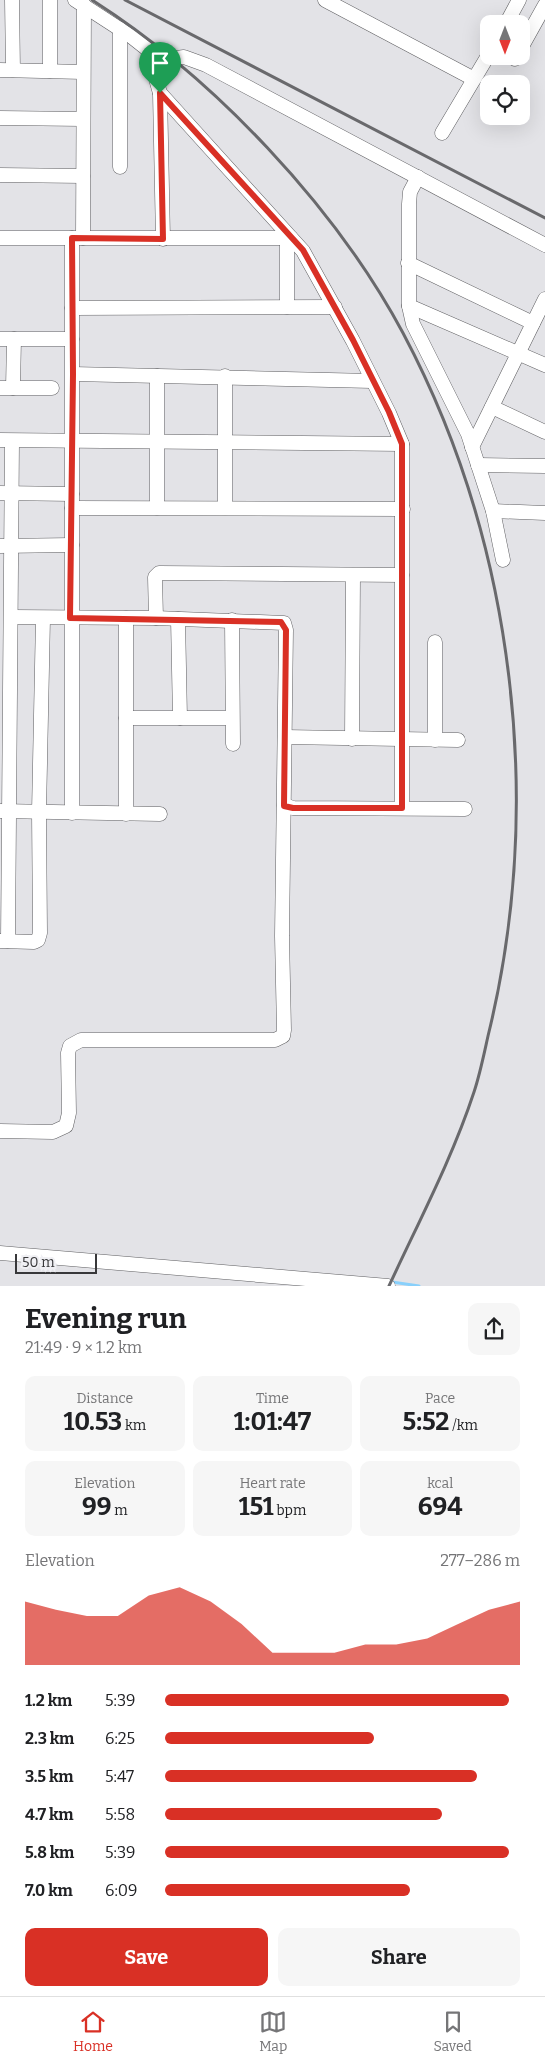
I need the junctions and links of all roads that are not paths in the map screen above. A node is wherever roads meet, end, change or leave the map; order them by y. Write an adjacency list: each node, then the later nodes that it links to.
1 (12, 0): 12 (street)
2 (50, 0): 13 (street)
3 (325, 0): 15 (street)
4 (519, 0): 7 (street)
5 (80, 2): 8 (street); 14 (street)
6 (545, 5): 9 (street)
7 (511, 15)
8 (120, 29): 10 (street); 20 (street)
9 (530, 32)
10 (161, 60): 16 (street); 23 (street)
11 (482, 65): 15 (street)
12 (6, 70): 13 (street)
13 (50, 71): 14 (street)
14 (83, 72): 18 (street)
15 (474, 79): 19 (street)
16 (160, 93): 26 (street); 27 (street)
17 (0, 118): 18 (street)
18 (83, 119): 22 (street)
19 (442, 133)
20 (120, 167)
21 (0, 175): 22 (street)
22 (83, 176): 25 (street)
23 (418, 177): 28 (street); 29 (street)
24 (0, 238): 25 (street)
25 (77, 238): 27 (street); 34 (street)
26 (289, 238): 27 (street); 32 (street); 33 (street)
27 (163, 239)
28 (545, 245)
29 (408, 263): 31 (street); 35 (street)
30 (545, 299): 35 (street)
31 (409, 306): 38 (street); 53 (street)
32 (287, 307): 33 (street); 34 (street)
33 (335, 307): 43 (street)
34 (72, 308): 37 (street)
35 (533, 324): 38 (street)
36 (7, 339): 37 (street); 44 (street)
37 (72, 339): 40 (street)
38 (518, 354): 39 (street); 46 (street)
39 (545, 365)
40 (73, 374): 41 (street); 49 (street)
41 (157, 376): 42 (street); 50 (street)
42 (225, 376): 43 (street); 51 (street)
43 (372, 381): 52 (street)
44 (6, 388): 45 (street)
45 (52, 388)
46 (492, 407): 47 (street); 53 (street)
47 (545, 432)
48 (6, 441): 49 (street); 56 (street)
49 (72, 442): 50 (street); 57 (street)
50 (157, 443): 51 (street); 59 (street)
51 (226, 444): 52 (street); 60 (street)
52 (402, 444): 61 (street)
53 (472, 447): 54 (street)
54 (478, 465): 55 (street); 62 (street)
55 (545, 466)
56 (6, 493): 57 (street); 65 (street)
57 (72, 494): 58 (street)
58 (72, 508): 59 (street); 64 (street)
59 (156, 508): 60 (street)
60 (225, 508): 61 (street)
61 (403, 510): 68 (street)
62 (493, 511): 63 (street); 66 (street)
63 (545, 513)
64 (72, 545): 65 (street); 71 (street)
65 (6, 546): 69 (street)
66 (503, 560)
67 (353, 575): 68 (street); 73 (street); 81 (street)
68 (402, 576): 82 (street)
69 (12, 617): 70 (street); 89 (street)
70 (43, 618): 71 (street); 90 (street)
71 (70, 618): 72 (street); 91 (street)
72 (126, 618): 73 (street); 77 (street)
73 (156, 618): 74 (street)
74 (178, 619): 75 (street); 78 (street)
75 (232, 620): 79 (street); 80 (street)
76 (435, 642): 83 (street)
77 (126, 718): 78 (street); 92 (street)
78 (180, 718): 79 (street)
79 (232, 718): 85 (street)
80 (285, 737): 81 (street); 86 (street)
81 (352, 740): 82 (street)
82 (403, 740): 83 (street); 87 (street)
83 (435, 740): 84 (street)
84 (458, 740)
85 (233, 744)
86 (284, 806): 87 (street); 95 (street)
87 (402, 808): 88 (street)
88 (465, 810)
89 (5, 811): 90 (street); 94 (street)
90 (39, 812): 91 (street); 94 (street)
91 (72, 813): 92 (street)
92 (126, 814): 93 (street)
93 (160, 814)
94 (4, 941)
95 (0, 1131)
96 (0, 1253): 97 (street)
97 (388, 1286)

